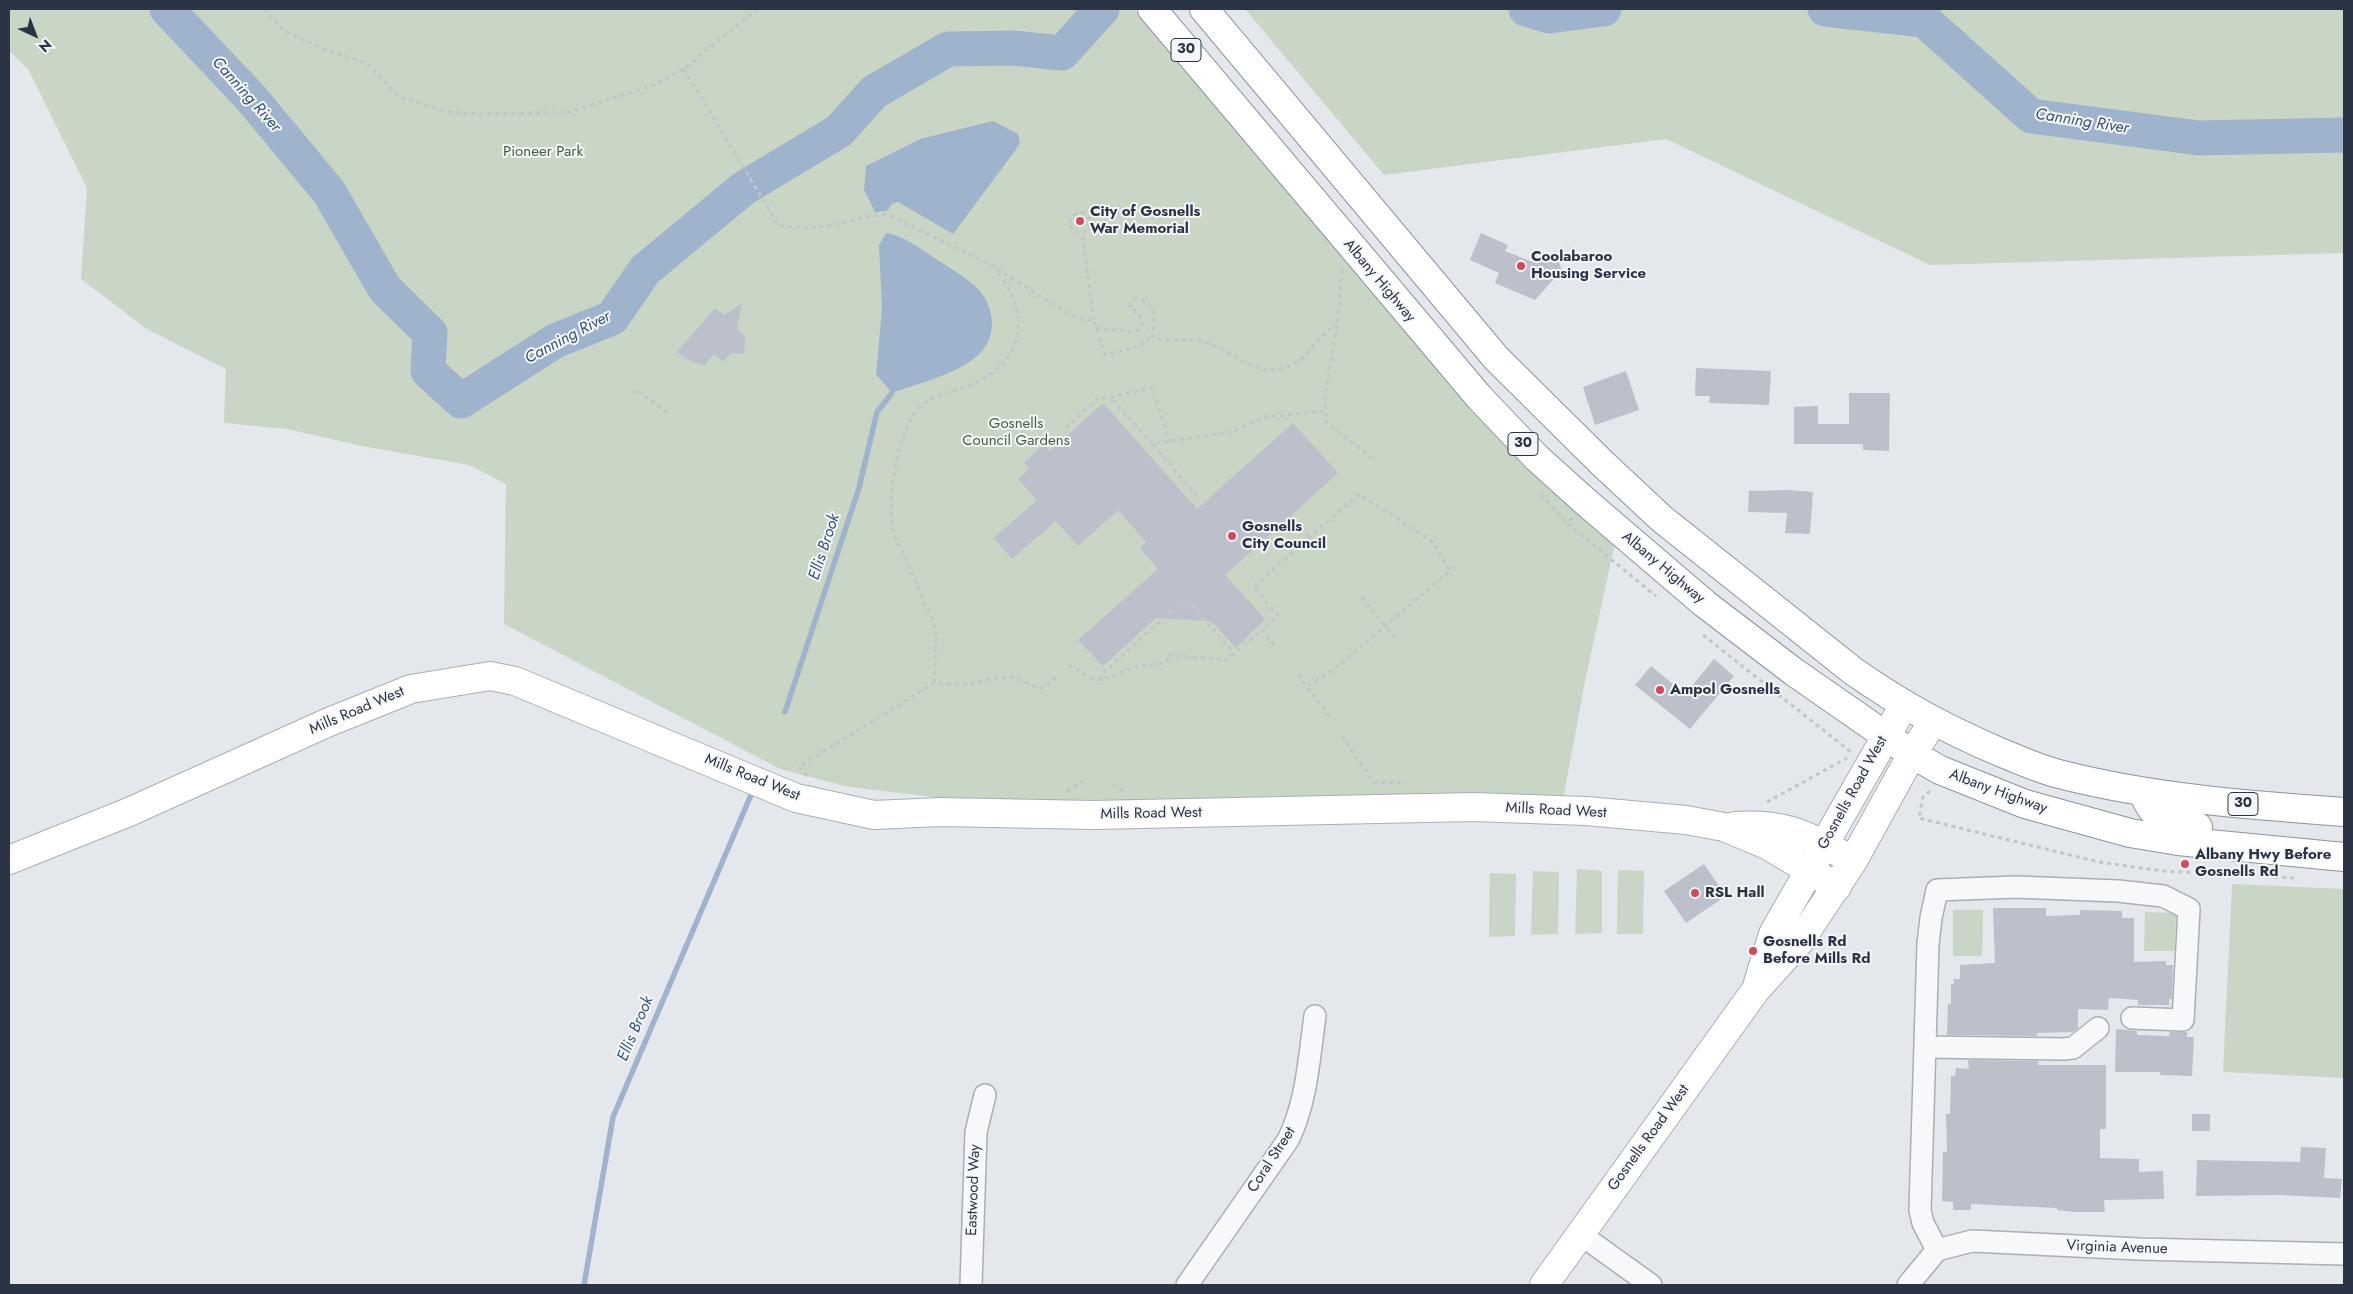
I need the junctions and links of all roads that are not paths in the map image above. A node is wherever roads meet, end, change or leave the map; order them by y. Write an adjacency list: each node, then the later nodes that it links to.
1 (1152, 9): 4 (main road, Albany Highway / 30)
2 (1204, 9): 3 (main road, 30)
3 (1445, 297): 4 (main road); 5 (main road, 30)
4 (1555, 474): 7 (main road, Albany Highway / 30)
5 (1904, 705): 6 (main road, 30); 7 (main road, Gosnells Road West)
6 (1933, 722): 8 (main road, Gosnells Road West); 9 (main road, 30)
7 (1885, 735): 8 (main road, Albany Highway / 30); 12 (main road, Gosnells Road West)
8 (1912, 754): 14 (main road, Albany Highway / 30); 16 (main road, Gosnells Road West)
9 (2143, 792): 10 (main road, 30); 13 (main road)
10 (2344, 812)
11 (1724, 827): 12 (main road, Mills Road West); 15 (main road, Mills Road West); 17 (main road, Mills Road West)
12 (1825, 845): 16 (main road, Mills Road West); 17 (main road, Gosnells Road West)
13 (2344, 853)
14 (2344, 857)
15 (9, 860)
16 (1853, 861): 18 (main road, Gosnells Road West)
17 (1810, 871): 18 (main road, Mills Road West); 19 (main road, Gosnells Road West)
18 (1837, 887): 19 (main road, Gosnells Road West)
19 (1755, 991): 25 (main road, Gosnells Road West)
20 (1315, 1016): 29 (street, Coral Street)
21 (2132, 1018): 23 (street)
22 (2098, 1028): 23 (street)
23 (1925, 1046): 26 (street)
24 (985, 1095): 28 (street, Eastwood Way)
25 (1580, 1234): 30 (main road, Gosnells Road West); 31 (street)
26 (1937, 1250): 27 (street, Virginia Avenue); 32 (street)
27 (2344, 1254)
28 (971, 1285)
29 (1187, 1285)
30 (1544, 1285)
31 (1650, 1285)
32 (1908, 1285)

